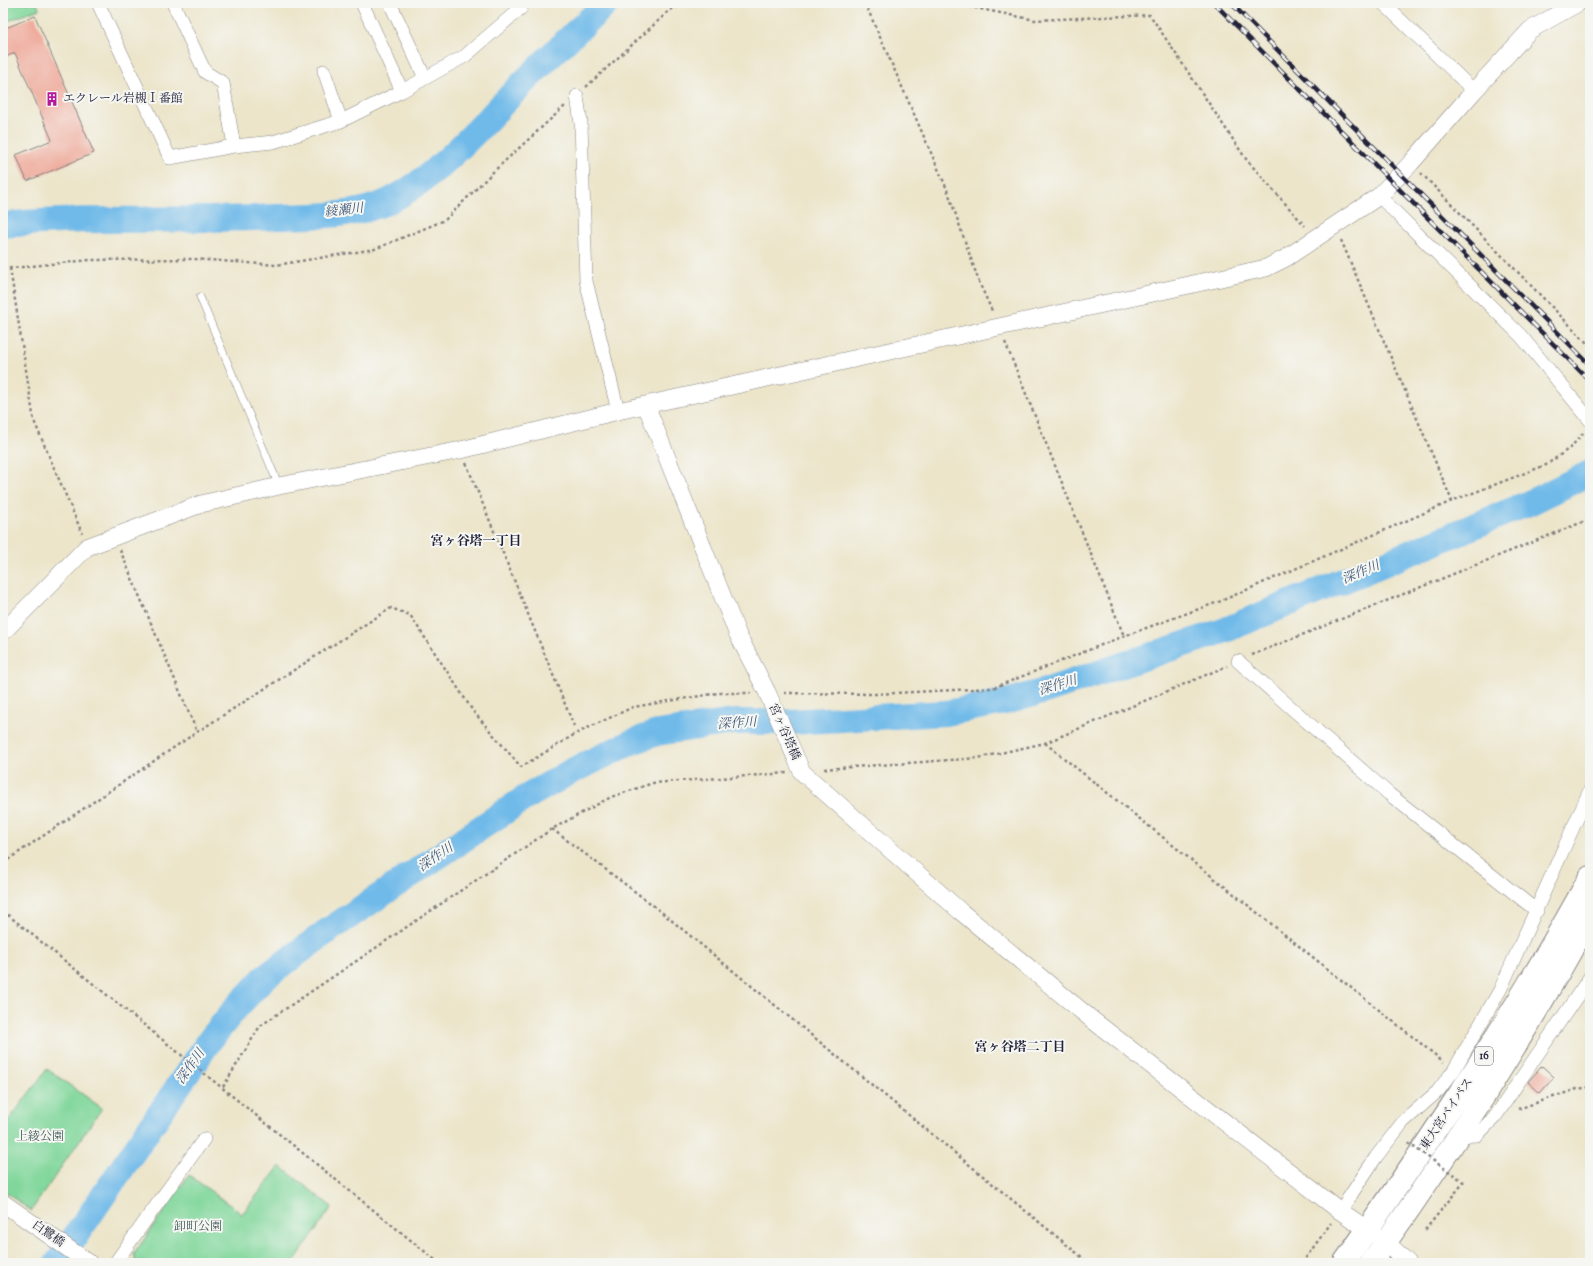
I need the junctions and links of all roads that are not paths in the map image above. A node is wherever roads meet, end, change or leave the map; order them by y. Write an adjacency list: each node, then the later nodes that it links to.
1 (98, 3): 14 (street)
2 (173, 3): 14 (street)
3 (362, 3): 10 (street)
4 (390, 3): 9 (street)
5 (518, 3): 9 (street)
6 (1383, 3): 11 (street)
7 (1578, 3): 11 (street)
8 (324, 71): 13 (street)
9 (425, 78): 10 (street)
10 (402, 91): 13 (street)
11 (1474, 91): 15 (street)
12 (577, 96): 18 (street)
13 (341, 121): 14 (street)
14 (234, 146)
15 (1379, 196): 17 (street); 19 (street)
16 (200, 297): 20 (lane)
17 (646, 406): 18 (street); 31 (street, 宮ヶ谷塔橋)
18 (618, 411): 20 (street)
19 (1588, 425)
20 (279, 486): 21 (street)
21 (3, 632)
22 (1238, 661): 25 (street)
23 (1590, 790): 25 (street)
24 (1590, 877): 32 (highway, 東大宮バイパス / 16)
25 (1537, 911): 31 (street)
26 (1590, 917): 28 (highway, 東大宮バイパス / 16)
27 (1590, 977): 28 (street)
28 (1459, 1136): 33 (highway, 東大宮バイパス / 16)
29 (204, 1139): 35 (street)
30 (3, 1203): 34 (street, 白鷺橋)
31 (1340, 1211): 32 (street)
32 (1368, 1229): 33 (street); 36 (highway, 東大宮バイパス / 16)
33 (1386, 1242): 37 (highway, 東大宮バイパス / 16); 38 (street)
34 (90, 1263)
35 (114, 1263)
36 (1344, 1263)
37 (1371, 1263)
38 (1408, 1263)

